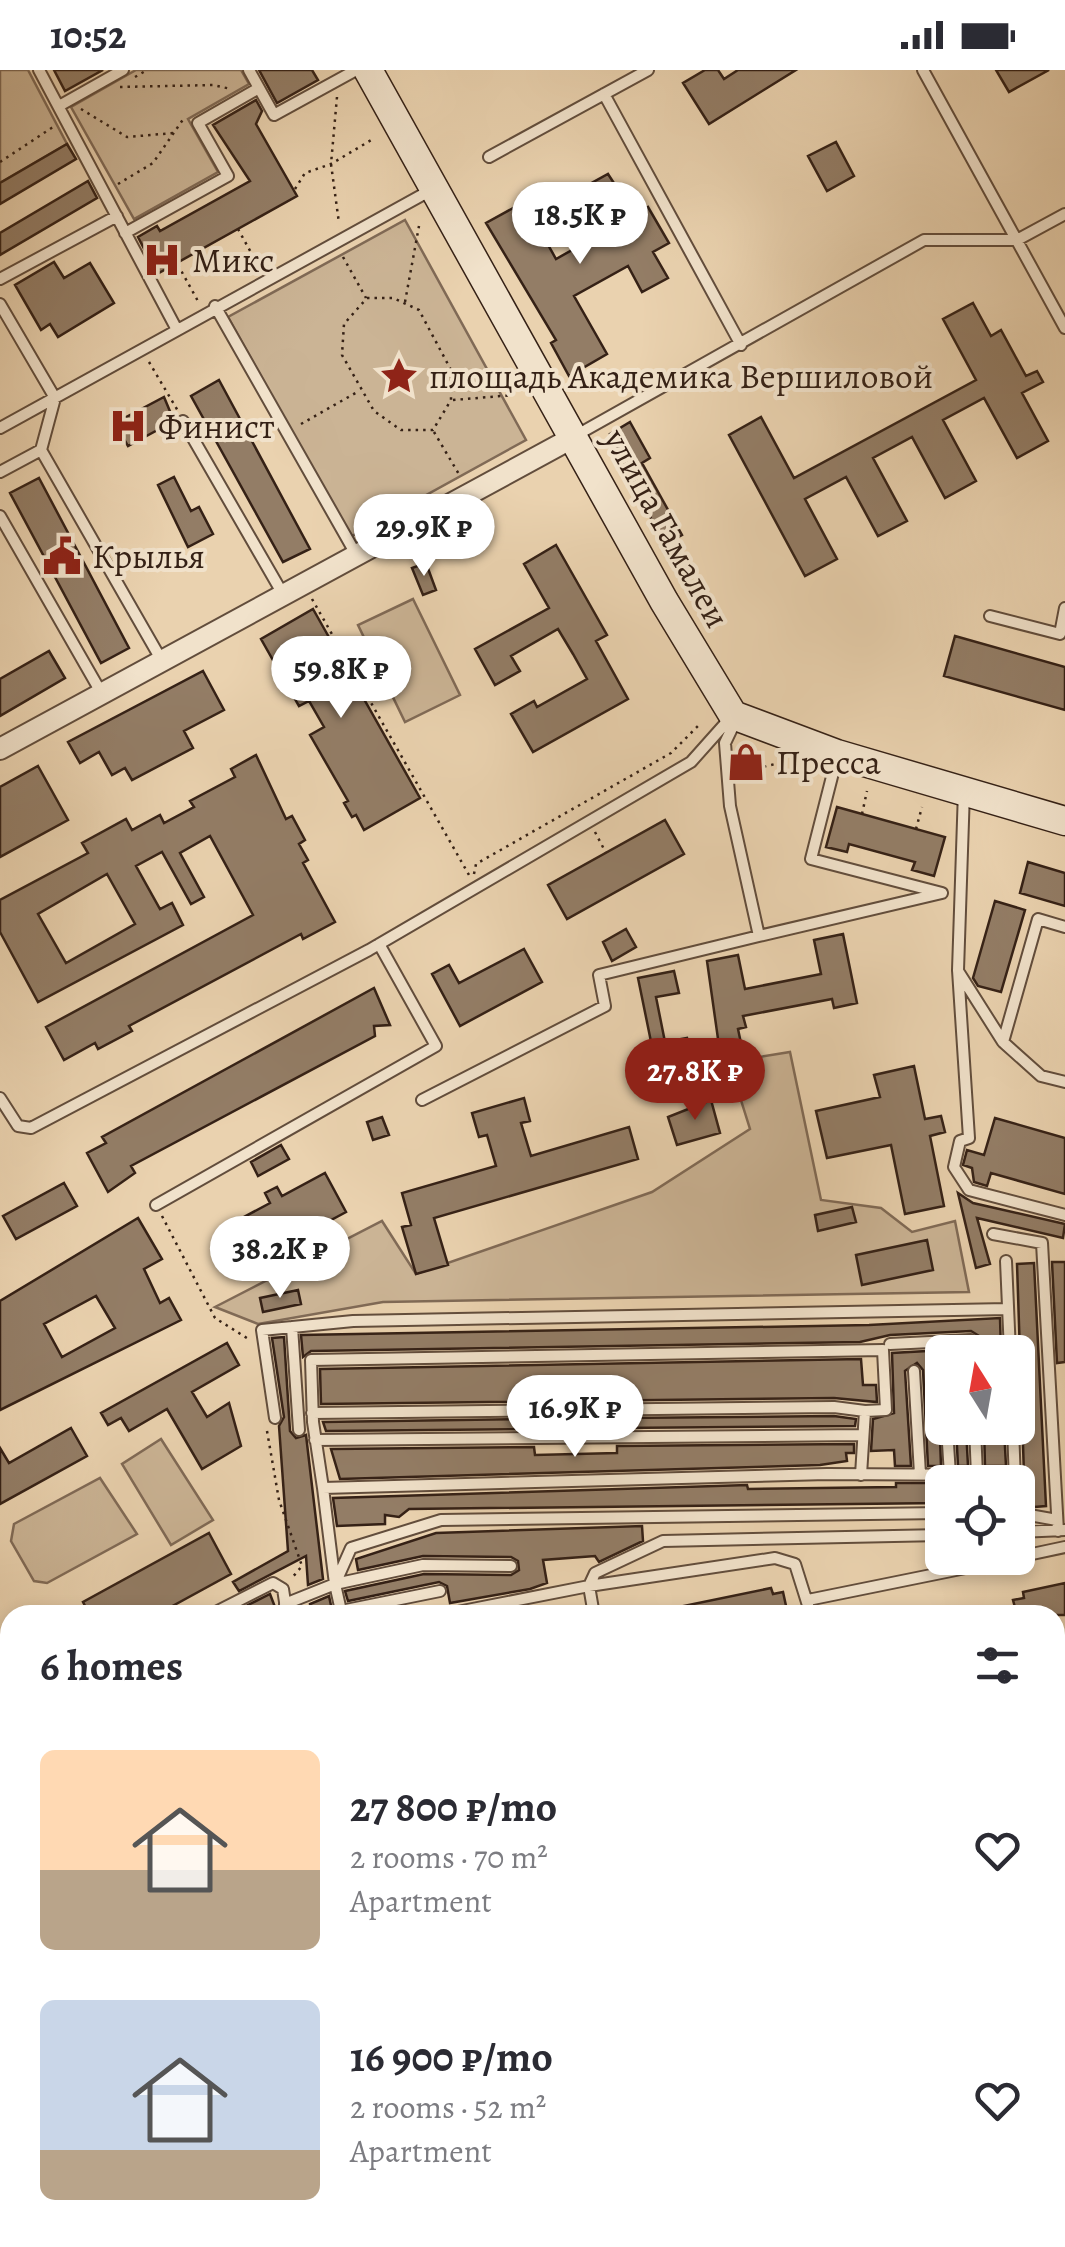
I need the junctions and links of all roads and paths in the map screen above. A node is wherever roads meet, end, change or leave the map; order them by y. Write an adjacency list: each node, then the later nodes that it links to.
1 (39, 70): 13 (lane)
2 (123, 70): 13 (lane)
3 (249, 70): 10 (lane)
4 (356, 70): 8 (lane)
5 (368, 70): 21 (street, улица Гамалеи)
6 (648, 70): 11 (lane)
7 (924, 70): 30 (lane)
8 (338, 80): 10 (lane); 20 (path)
9 (116, 87): 10 (path)
10 (254, 91): 28 (lane)
11 (604, 94): 18 (lane); 42 (lane)
12 (93, 102): 16 (path)
13 (59, 106): 15 (lane)
14 (194, 110): 16 (path)
15 (66, 119): 19 (path); 23 (lane)
16 (176, 133): 23 (path)
17 (373, 139): 20 (path)
18 (490, 157)
19 (0, 162)
20 (331, 164): 22 (path); 29 (path)
21 (434, 188): 38 (lane); 52 (street, улица Гамалеи)
22 (295, 189)
23 (105, 192): 25 (lane)
24 (1065, 214): 30 (lane)
25 (117, 216): 28 (lane); 34 (lane)
26 (419, 226): 36 (path)
27 (238, 229): 33 (path)
28 (125, 233): 40 (lane)
29 (336, 234)
30 (1017, 240): 41 (lane); 42 (lane)
31 (338, 247): 35 (path)
32 (178, 265): 39 (path)
33 (263, 274)
34 (0, 279)
35 (366, 298): 36 (path); 44 (path)
36 (405, 303): 47 (path)
37 (0, 304): 46 (lane)
38 (216, 306): 40 (lane); 57 (lane)
39 (202, 308)
40 (176, 328): 46 (lane)
41 (1065, 328)
42 (741, 344): 52 (lane)
43 (145, 355): 49 (path)
44 (362, 389): 48 (path); 51 (path)
45 (512, 394): 47 (path)
46 (54, 398): 50 (lane); 53 (lane)
47 (451, 400): 51 (path)
48 (306, 420)
49 (184, 421): 59 (lane)
50 (0, 428)
51 (433, 430): 55 (path)
52 (574, 436): 55 (street); 64 (street, улица Гамалеи)
53 (41, 450): 54 (lane); 62 (lane)
54 (0, 472)
55 (470, 494): 57 (street)
56 (0, 516): 63 (lane)
57 (357, 556): 58 (street)
58 (304, 584): 59 (street); 65 (path)
59 (284, 596): 62 (street)
60 (1065, 608): 61 (lane)
61 (990, 616)
62 (162, 661): 63 (street)
63 (102, 694): 66 (street)
64 (735, 716): 67 (street); 77 (lane); 78 (lane)
65 (698, 726)
66 (0, 748)
67 (837, 754): 68 (street); 77 (lane)
68 (964, 790): 72 (street); 79 (lane)
69 (868, 792): 71 (path)
70 (922, 807): 73 (path)
71 (862, 814)
72 (1065, 821)
73 (916, 829)
74 (593, 830): 75 (path)
75 (606, 853)
76 (1065, 927): 80 (lane)
77 (759, 936): 83 (lane)
78 (379, 944): 82 (lane); 84 (lane)
79 (958, 970): 80 (lane); 85 (lane)
80 (1003, 1042): 81 (lane)
81 (1065, 1082)
82 (0, 1098)
83 (422, 1100)
84 (156, 1206): 93 (path)
85 (1065, 1214)
86 (993, 1234): 108 (lane)
87 (1006, 1261): 88 (lane)
88 (1008, 1309): 89 (lane); 90 (lane)
89 (292, 1327): 97 (lane); 99 (lane)
90 (1009, 1335)
91 (925, 1342): 92 (lane)
92 (890, 1344)
93 (253, 1357)
94 (914, 1371): 103 (lane)
95 (864, 1412): 96 (lane); 96 (lane); 100 (lane)
96 (312, 1413): 101 (lane)
97 (275, 1418)
98 (266, 1428): 117 (path)
99 (300, 1430)
100 (863, 1434): 101 (lane); 102 (lane)
101 (316, 1440): 105 (lane)
102 (861, 1474): 103 (lane); 105 (lane)
103 (920, 1474): 104 (lane)
104 (925, 1474)
105 (323, 1488): 115 (lane)
106 (925, 1513): 115 (lane)
107 (1035, 1519): 108 (lane)
108 (1060, 1527): 109 (lane)
109 (1035, 1530)
110 (925, 1534): 116 (lane)
111 (1065, 1548): 112 (lane)
112 (1035, 1554)
113 (511, 1566): 115 (lane)
114 (929, 1575): 119 (lane)
115 (336, 1584): 122 (lane); 123 (lane)
116 (589, 1586): 119 (lane); 125 (lane); 126 (lane)
117 (283, 1589): 120 (lane); 121 (lane)
118 (440, 1591): 124 (lane)
119 (808, 1600): 127 (lane)
120 (229, 1605)
121 (285, 1605)
122 (294, 1605)
123 (339, 1605)
124 (366, 1605)
125 (493, 1605)
126 (592, 1605)
127 (809, 1605)

